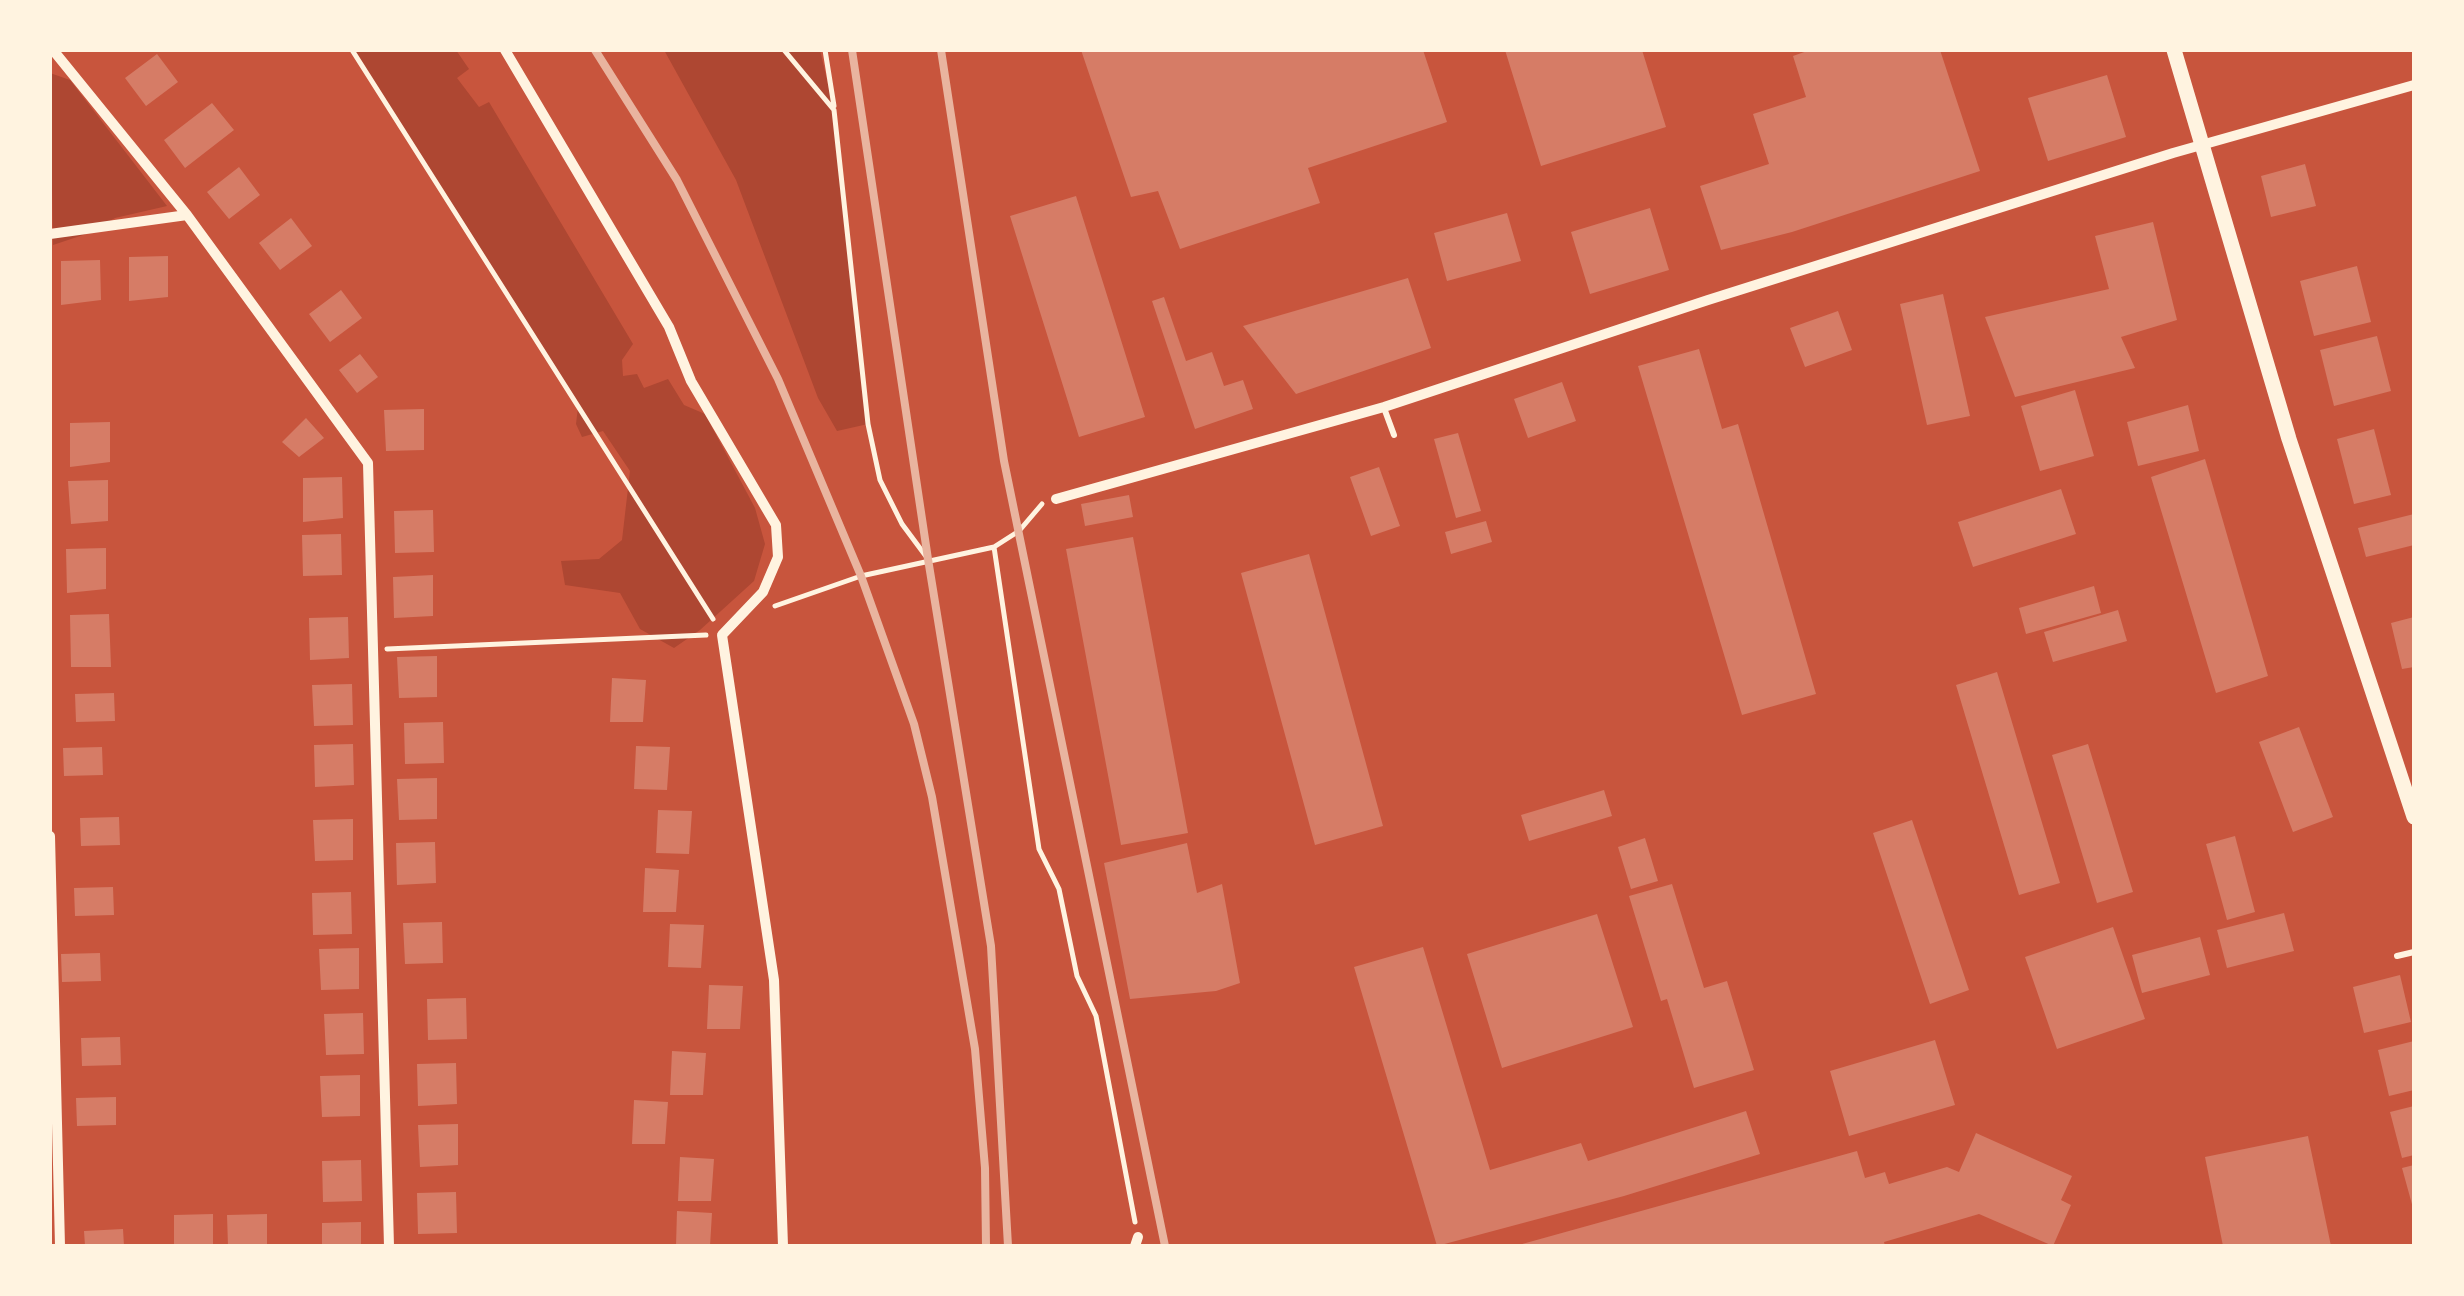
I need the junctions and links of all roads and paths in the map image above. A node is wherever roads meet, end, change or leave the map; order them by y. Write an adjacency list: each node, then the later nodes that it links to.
1 (53, 50): 10 (street)
2 (352, 50): 17 (path)
3 (505, 50): 17 (street)
4 (784, 50): 8 (path)
5 (825, 50): 8 (path)
6 (2174, 50): 9 (main road)
7 (2414, 85): 9 (street)
8 (834, 110): 16 (path)
9 (2201, 147): 12 (street); 18 (main road)
10 (187, 216): 11 (street); 24 (street)
11 (50, 234)
12 (1384, 407): 13 (lane); 14 (street)
13 (1394, 435)
14 (1056, 499)
15 (994, 547): 22 (path)
16 (928, 560)
17 (722, 634): 25 (street)
18 (2414, 817)
19 (50, 836): 23 (street)
20 (2414, 952): 21 (lane)
21 (2397, 956)
22 (1136, 1242)
23 (60, 1246)
24 (389, 1246)
25 (783, 1246)

